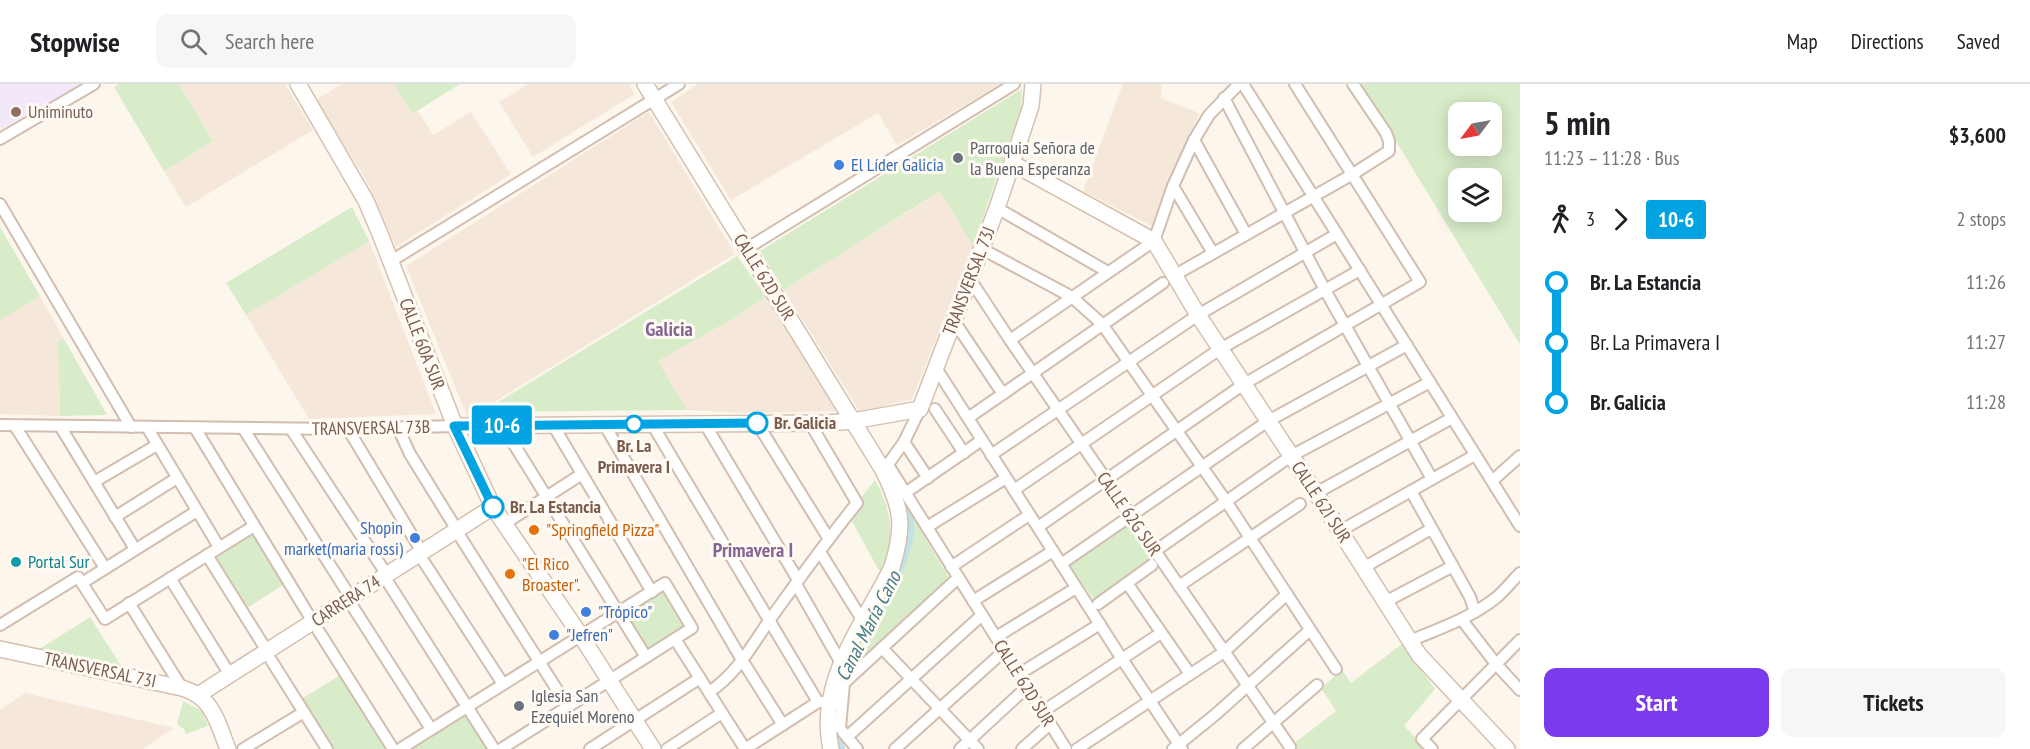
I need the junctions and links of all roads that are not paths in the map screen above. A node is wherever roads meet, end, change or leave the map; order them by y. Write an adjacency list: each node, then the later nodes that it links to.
1 (94, 84): 12 (street)
2 (298, 84): 28 (street, CALLE 60A SUR)
3 (645, 84): 11 (street, CALLE 62D SUR)
4 (680, 84): 11 (street)
5 (1014, 84): 24 (street)
6 (1034, 84): 14 (street, TRANSVERSAL 73J)
7 (1241, 84): 10 (street); 17 (street)
8 (1294, 84): 15 (street)
9 (1353, 84): 15 (street)
10 (1224, 98): 13 (street); 20 (street)
11 (654, 99): 24 (street, CALLE 62D SUR); 28 (street)
12 (0, 139)
13 (1194, 140): 16 (street); 21 (street)
14 (1012, 163): 19 (street, TRANSVERSAL 73J); 23 (street)
15 (1353, 174): 17 (street); 36 (street)
16 (1173, 186): 23 (street); 26 (street)
17 (1315, 196): 20 (street); 22 (street)
18 (0, 204): 70 (street)
19 (997, 208): 25 (street, TRANSVERSAL 73J); 31 (street)
20 (1284, 213): 21 (street); 27 (street)
21 (1246, 234): 26 (street)
22 (1337, 234): 27 (street); 29 (street)
23 (1154, 241): 31 (street); 37 (street, CALLE 62I SUR)
24 (746, 249): 57 (street, CALLE 62D SUR)
25 (982, 249): 32 (street, TRANSVERSAL 73J); 35 (street)
26 (1213, 253): 30 (street)
27 (1306, 253): 34 (street); 37 (street)
28 (391, 261): 69 (street, CALLE 60A SUR)
29 (1360, 270): 34 (street); 36 (street)
30 (1182, 271)
31 (1108, 272): 35 (street)
32 (970, 279): 38 (street, TRANSVERSAL 73J); 41 (street, CALLE 62G SUR)
33 (1163, 283): 39 (street)
34 (1325, 290): 40 (street); 43 (street)
35 (1072, 297): 39 (street); 41 (street)
36 (1382, 306): 40 (street); 42 (street)
37 (1198, 315): 43 (street, CALLE 62I SUR); 44 (street)
38 (954, 321): 46 (street, TRANSVERSAL 73J); 50 (street)
39 (1102, 324): 44 (street); 47 (street)
40 (1346, 326): 45 (street); 49 (street)
41 (1010, 340): 47 (street, CALLE 62G SUR)
42 (1407, 345): 45 (street); 48 (street)
43 (1220, 349): 49 (street, CALLE 62I SUR); 51 (street)
44 (1128, 361): 51 (street); 54 (street)
45 (1368, 366): 52 (street); 58 (street)
46 (936, 368): 53 (street, TRANSVERSAL 73J); 55 (street)
47 (1033, 374): 50 (street); 54 (street, CALLE 62G SUR)
48 (1430, 382): 52 (street); 56 (street)
49 (1244, 384): 58 (street, CALLE 62I SUR); 77 (street)
50 (1003, 394): 55 (street)
51 (1153, 395): 77 (street); 81 (street)
52 (1390, 404): 79 (street); 86 (street)
53 (927, 409): 57 (street, TRANSVERSAL 73B); 80 (street, TRANSVERSAL 73J); 83 (street)
54 (1058, 410): 81 (street, CALLE 62G SUR); 84 (street)
55 (968, 418): 78 (street)
56 (1452, 418): 79 (street); 85 (street)
57 (853, 421): 60 (street, TRANSVERSAL 73B); 89 (street, CALLE 62D SUR)
58 (1268, 421): 86 (street, CALLE 62I SUR); 88 (street)
59 (757, 423): 60 (street, TRANSVERSAL 73B); 63 (street, TRANSVERSAL 73B); 118 (street)
60 (810, 423): 118 (street)
61 (604, 424): 62 (street, TRANSVERSAL 73B); 66 (street, TRANSVERSAL 73B); 171 (street)
62 (652, 424): 63 (street, TRANSVERSAL 73B); 153 (street)
63 (705, 424): 137 (street)
64 (0, 425): 67 (street, TRANSVERSAL 73B)
65 (502, 425): 66 (street, TRANSVERSAL 73B); 69 (street, TRANSVERSAL 73B); 102 (street)
66 (553, 425): 90 (street)
67 (15, 426): 68 (street, TRANSVERSAL 73B); 130 (street)
68 (60, 426): 70 (street, TRANSVERSAL 73B); 97 (street)
69 (454, 426): 74 (street, TRANSVERSAL 73B); 107 (street, CALLE 60A SUR)
70 (131, 427): 71 (street, TRANSVERSAL 73B)
71 (147, 427): 72 (street, TRANSVERSAL 73B); 82 (street)
72 (195, 428): 73 (street, TRANSVERSAL 73B); 111 (street)
73 (243, 428): 75 (street, TRANSVERSAL 73B); 144 (street)
74 (398, 428): 76 (street, TRANSVERSAL 73B); 116 (street)
75 (291, 429): 76 (street, TRANSVERSAL 73B); 135 (street)
76 (348, 429): 125 (street)
77 (1177, 431): 88 (street); 95 (street)
78 (982, 440): 83 (street); 84 (street)
79 (1411, 441): 94 (street); 101 (street)
80 (904, 442): 89 (street, TRANSVERSAL 73J); 92 (street)
81 (1082, 444): 95 (street, CALLE 62G SUR); 98 (street)
82 (157, 445): 91 (street); 97 (street)
83 (964, 453): 92 (street)
84 (991, 455): 93 (street)
85 (1475, 455): 94 (street); 96 (street)
86 (1292, 456): 101 (street, CALLE 62I SUR); 103 (street)
87 (1520, 456): 96 (street)
88 (1202, 466): 103 (street); 108 (street)
89 (885, 467): 100 (street, CALLE 62D SUR); 152 (street)
90 (582, 474): 102 (street); 141 (street)
91 (177, 478): 105 (street); 109 (street)
92 (928, 478): 100 (street)
93 (1006, 478): 98 (street); 112 (street)
94 (1432, 479): 99 (street)
95 (1106, 480): 108 (street, CALLE 62G SUR); 113 (street)
96 (1492, 481): 110 (street)
97 (94, 482): 109 (street)
98 (1014, 490): 106 (street)
99 (1411, 491): 114 (street); 115 (street)
100 (905, 493): 112 (street, CALLE 62D SUR)
101 (1316, 494): 115 (street, CALLE 62I SUR)
102 (546, 497): 107 (street); 148 (street)
103 (1226, 501): 117 (street); 122 (street)
104 (1300, 504): 117 (street)
105 (197, 511): 119 (street); 120 (street)
106 (1029, 514): 113 (street); 129 (street)
107 (498, 515): 116 (street, CARRERA 74); 159 (street, CALLE 60A SUR)
108 (1130, 516): 122 (street, CALLE 62G SUR); 126 (street)
109 (115, 517): 120 (street)
110 (1518, 518)
111 (254, 525): 119 (street); 156 (street)
112 (927, 527): 129 (street, CALLE 62D SUR)
113 (1038, 527): 121 (street)
114 (1431, 529): 128 (street); 131 (street)
115 (1340, 531): 131 (street, CALLE 62I SUR)
116 (459, 534): 125 (street, CARRERA 74); 172 (street)
117 (1250, 538): 139 (street); 142 (street)
118 (829, 539): 123 (street)
119 (219, 547): 124 (street)
120 (135, 549): 130 (street)
121 (1053, 551): 126 (street); 143 (street)
122 (1155, 551): 139 (street, CALLE 62G SUR)
123 (820, 552): 137 (street); 152 (street)
124 (207, 555): 133 (street); 168 (street)
125 (423, 557): 135 (street, CARRERA 74); 182 (street)
126 (1061, 564): 140 (street)
127 (1152, 565): 138 (street)
128 (1453, 566): 145 (street); 149 (street)
129 (951, 567): 134 (street, CALLE 62D SUR)
130 (105, 568): 136 (street)
131 (1363, 568): 145 (street, CALLE 62I SUR)
132 (1520, 573): 149 (street)
133 (170, 578): 146 (street); 178 (street)
134 (958, 578): 143 (street, CALLE 62D SUR); 164 (street)
135 (388, 579): 144 (street, CARRERA 74); 193 (street)
136 (80, 580): 146 (street); 155 (street)
137 (797, 582): 153 (street); 173 (street)
138 (1127, 583): 147 (street); 158 (street)
139 (1179, 586): 167 (street, CALLE 62G SUR)
140 (1076, 588): 154 (street); 160 (street)
141 (652, 592): 148 (street); 161 (street)
142 (1287, 594): 157 (street); 167 (street)
143 (973, 601): 150 (street, CALLE 62D SUR)
144 (352, 602): 156 (street, CARRERA 74); 203 (street)
145 (1385, 602): 163 (street, CALLE 62I SUR)
146 (129, 603): 186 (street)
147 (1098, 604)
148 (618, 612): 159 (street); 169 (street)
149 (1475, 612): 151 (street)
150 (982, 615): 160 (street, CALLE 62D SUR); 180 (street)
151 (1462, 620): 163 (street); 174 (street)
152 (863, 621): 173 (street)
153 (769, 622): 171 (street); 192 (street)
154 (1100, 624): 170 (street); 176 (street)
155 (0, 625)
156 (315, 626): 168 (street, CARRERA 74); 212 (street)
157 (1310, 630): 175 (street); 184 (street)
158 (1161, 633): 170 (street); 177 (street)
159 (581, 636): 172 (street); 181 (street, CALLE 60A SUR)
160 (996, 637): 166 (street, CALLE 62D SUR)
161 (675, 639): 169 (street); 179 (street)
162 (1520, 640): 174 (street)
163 (1410, 641): 190 (street, CALLE 62I SUR)
164 (882, 648): 180 (street); 204 (street)
165 (0, 649): 186 (street, TRANSVERSAL 73I)
166 (1004, 651): 176 (street, CALLE 62D SUR); 195 (street)
167 (1224, 651): 177 (street); 184 (street, CALLE 62G SUR)
168 (269, 656): 178 (street, CARRERA 74); 189 (street, CARRERA 74); 196 (street)
169 (646, 657): 181 (street)
170 (1122, 659): 191 (street); 197 (street)
171 (742, 660): 188 (street); 201 (street)
172 (540, 662): 182 (street); 194 (street)
173 (841, 663): 192 (street)
174 (1496, 664): 187 (street); 190 (street)
175 (1336, 669)
176 (1019, 674): 185 (street, CALLE 62D SUR)
177 (1190, 674): 191 (street)
178 (230, 675): 189 (street, CARRERA 74)
179 (700, 678): 188 (street); 199 (street)
180 (911, 679): 195 (street); 204 (street)
181 (609, 681): 194 (street); 199 (street, CALLE 60A SUR)
182 (504, 684): 193 (street)
183 (1317, 685): 200 (street)
184 (1248, 686): 200 (street, CALLE 62G SUR); 209 (street)
185 (1027, 687): 197 (street, CALLE 62D SUR); 205 (street)
186 (182, 688): 189 (street, TRANSVERSAL 73I)
187 (1520, 690)
188 (709, 693): 198 (street)
189 (202, 699): 210 (street)
190 (1461, 700): 228 (street); 229 (street, CALLE 62I SUR)
191 (1150, 701): 209 (street); 226 (street)
192 (825, 704): 201 (street); 204 (street); 208 (street)
193 (467, 707): 203 (street); 214 (street)
194 (568, 707): 215 (street)
195 (940, 709): 205 (street); 221 (street)
196 (304, 712): 207 (street); 211 (street)
197 (1042, 712): 202 (street, CALLE 62D SUR)
198 (722, 713): 218 (street); 219 (street)
199 (635, 720): 216 (street); 217 (street, CALLE 60A SUR)
200 (1274, 723): 206 (street, CALLE 62G SUR); 227 (street)
201 (783, 724): 219 (street)
202 (1050, 724): 224 (street); 225 (street, CALLE 62D SUR)
203 (431, 729): 213 (street)
204 (844, 733): 220 (street)
205 (969, 740): 222 (street); 223 (street)
206 (1290, 747)
207 (325, 748)
208 (829, 748)
209 (1178, 748)
210 (228, 749)
211 (243, 749)
212 (393, 749)
213 (400, 749)
214 (494, 749)
215 (501, 749)
216 (590, 749)
217 (653, 749)
218 (668, 749)
219 (745, 749)
220 (857, 749)
221 (895, 749)
222 (960, 749)
223 (978, 749)
224 (1022, 749)
225 (1066, 749)
226 (1077, 749)
227 (1243, 749)
228 (1432, 749)
229 (1507, 749)

